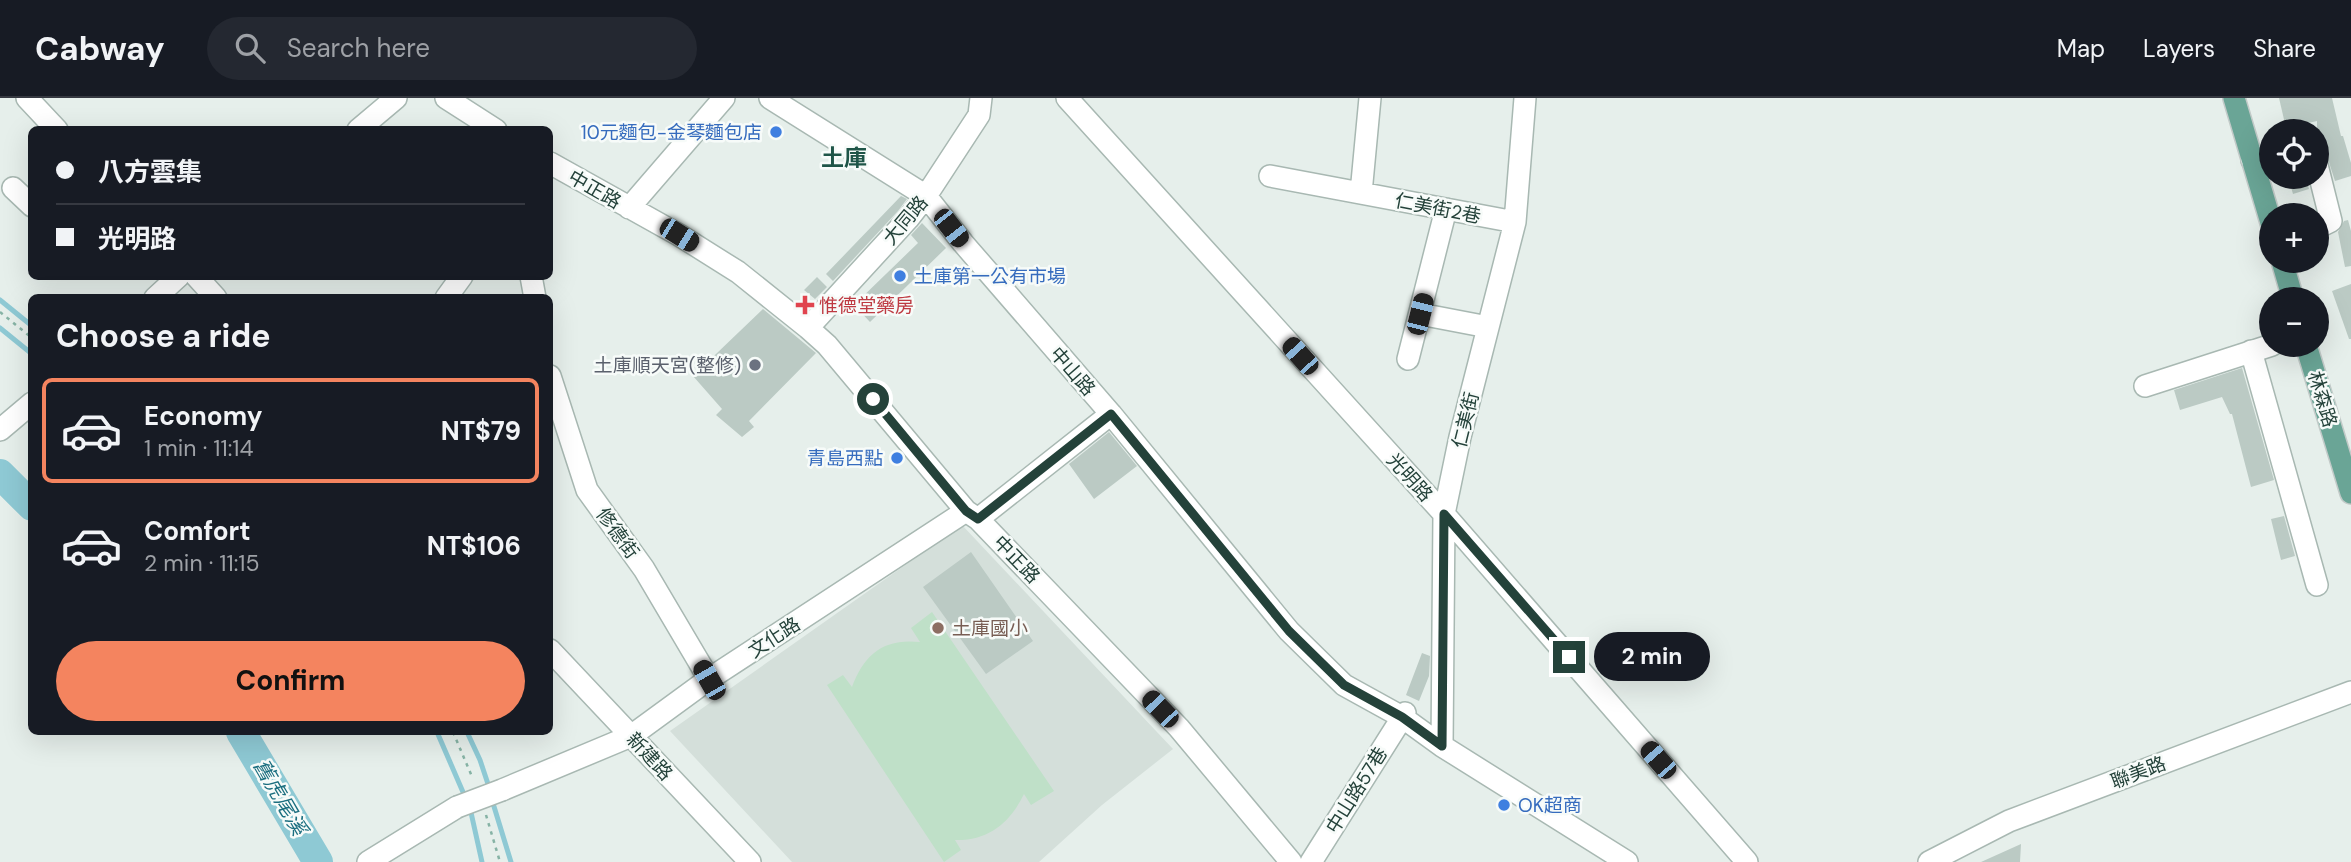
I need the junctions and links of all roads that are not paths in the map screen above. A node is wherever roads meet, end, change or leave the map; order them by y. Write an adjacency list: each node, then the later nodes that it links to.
1 (27, 98): 11 (street)
2 (396, 98): 12 (street)
3 (446, 98): 13 (street)
4 (724, 98): 21 (street)
5 (770, 98): 19 (street, 中山路)
6 (981, 98): 19 (street, 大同路)
7 (1067, 98): 41 (street, 光明路)
8 (1370, 98): 18 (street)
9 (1525, 98): 23 (street, 仁美街)
10 (2234, 98): 14 (main road)
11 (53, 126)
12 (363, 126)
13 (490, 126)
14 (2259, 151)
15 (553, 165): 21 (street, 中正路)
16 (1270, 176): 18 (street, 仁美街2巷)
17 (13, 188): 20 (street)
18 (1361, 193): 22 (street, 仁美街2巷)
19 (926, 196): 30 (street, 大同路); 38 (street, 中山路)
20 (28, 202)
21 (629, 208): 30 (street, 中正路)
22 (1446, 209): 23 (street, 仁美街2巷); 28 (street)
23 (1515, 222): 29 (street, 仁美街)
24 (175, 280): 26 (street)
25 (200, 280): 27 (street)
26 (159, 294)
27 (212, 294)
28 (1420, 314): 29 (street); 34 (street)
29 (1488, 327): 41 (street, 仁美街)
30 (808, 328): 42 (street, 中正路)
31 (2259, 349): 32 (street)
32 (2251, 351): 36 (street); 43 (street)
33 (2310, 357): 40 (main road, 林森路)
34 (1408, 359)
35 (553, 385): 45 (street, 修德街)
36 (2146, 386)
37 (28, 406): 39 (street)
38 (1111, 414): 42 (street, 文化路); 47 (street, 中山路)
39 (0, 430)
40 (2351, 493)
41 (1444, 514): 49 (street, 仁美街); 55 (street, 光明路)
42 (972, 515): 45 (street, 文化路); 52 (street, 中正路)
43 (2317, 584)
44 (553, 653): 48 (street, 新建路)
45 (709, 680): 48 (street, 文化路)
46 (2351, 692): 56 (street, 聯美路)
47 (1403, 715): 49 (street, 中山路); 53 (street, 中山路57巷)
48 (631, 736): 50 (street, 文化路, bridge); 51 (street, 新建路)
49 (1442, 746): 54 (street, 中山路)
50 (380, 858)
51 (750, 862)
52 (1291, 862)
53 (1311, 862)
54 (1627, 862)
55 (1747, 862)
56 (1929, 862)

